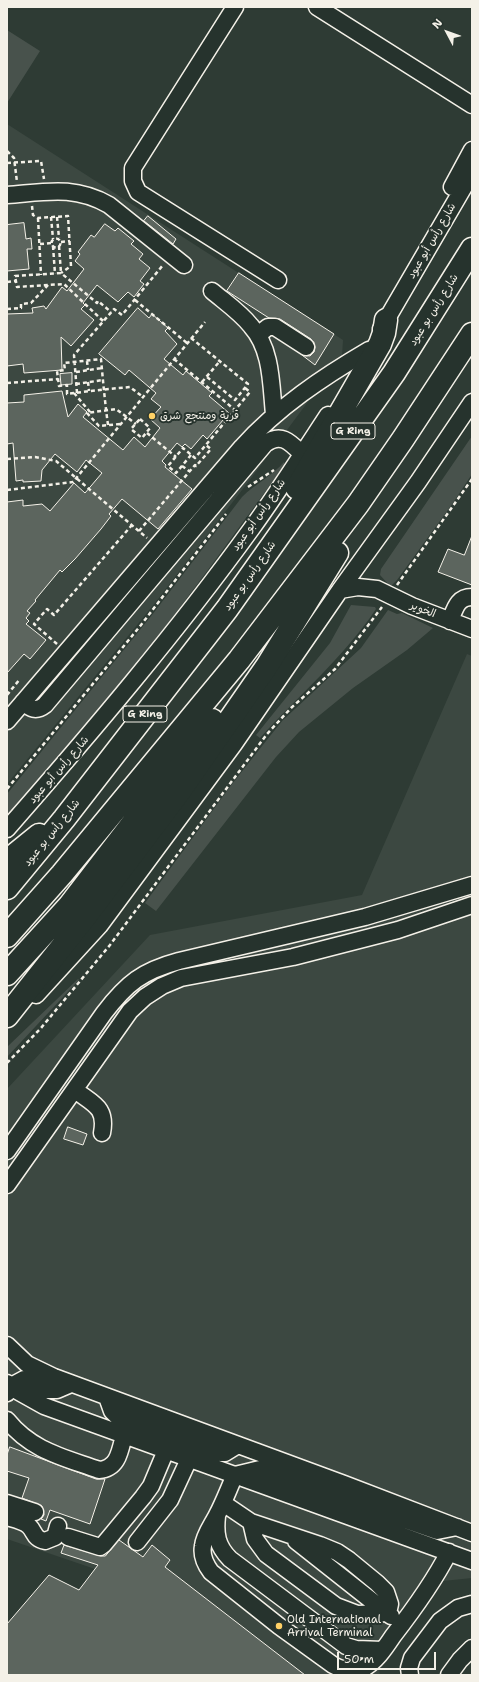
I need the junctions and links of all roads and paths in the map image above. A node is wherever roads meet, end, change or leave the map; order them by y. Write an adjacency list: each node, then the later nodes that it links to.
1 (235, 7): 25 (street)
2 (317, 7): 3 (street)
3 (472, 105)
4 (472, 150): 33 (street)
5 (7, 151): 7 (path)
6 (7, 163): 7 (path)
7 (15, 163): 9 (path); 9 (path)
8 (472, 173): 33 (street, شارع رأس أبو عبود)
9 (25, 193): 12 (path); 21 (street)
10 (51, 217): 11 (path); 12 (path); 14 (path)
11 (57, 217): 13 (path); 15 (path)
12 (38, 218): 17 (path)
13 (59, 238): 14 (path); 16 (path)
14 (53, 239): 18 (path)
15 (70, 241): 16 (path); 23 (path)
16 (61, 242): 19 (path)
17 (40, 244): 18 (path); 24 (path)
18 (52, 245): 19 (path); 22 (path)
19 (59, 246): 23 (path)
20 (472, 249): 95 (highway, شارع رأس بو عبود / G Ring)
21 (177, 260): 30 (path)
22 (55, 274): 23 (path); 24 (path)
23 (61, 274): 32 (path)
24 (42, 275): 26 (path)
25 (278, 280)
26 (16, 281): 27 (path); 28 (path)
27 (7, 282)
28 (48, 285): 31 (path); 34 (path)
29 (212, 290): 37 (street)
30 (135, 300): 32 (path); 39 (path)
31 (7, 309)
32 (111, 312): 34 (path)
33 (386, 320): 41 (street, شارع رأس أبو عبود); 95 (highway)
34 (103, 321): 45 (path)
35 (204, 322): 38 (path)
36 (472, 334): 84 (highway)
37 (258, 335): 40 (street); 66 (street)
38 (191, 338): 39 (path); 44 (path)
39 (187, 343): 42 (path)
40 (306, 347)
41 (369, 350): 66 (street); 73 (street, شارع رأس أبو عبود)
42 (174, 359): 53 (path); 61 (path)
43 (87, 361): 45 (path); 46 (path); 47 (path)
44 (220, 361): 49 (path); 56 (path)
45 (75, 362): 48 (path); 50 (path)
46 (102, 368): 47 (path); 51 (path)
47 (88, 370): 48 (path)
48 (76, 372): 55 (path)
49 (207, 377): 53 (path); 56 (path)
50 (58, 379): 54 (path); 59 (path)
51 (103, 380): 52 (path); 57 (path)
52 (88, 382): 55 (path); 58 (path)
53 (202, 382): 64 (path)
54 (7, 383)
55 (76, 384): 60 (path)
56 (245, 388): 64 (path)
57 (104, 390): 58 (path); 61 (path); 63 (path)
58 (89, 392): 60 (path)
59 (73, 393): 60 (path); 65 (path)
60 (77, 393)
61 (143, 397): 67 (path)
62 (472, 402): 90 (street)
63 (106, 410): 65 (path); 67 (path); 70 (path)
64 (235, 410): 72 (path)
65 (90, 412): 70 (path)
66 (274, 414): 88 (street)
67 (127, 417): 68 (path); 69 (path)
68 (121, 424): 70 (path); 80 (path)
69 (136, 424): 71 (path); 71 (path)
70 (108, 425)
71 (147, 433): 75 (path)
72 (206, 445): 74 (path); 79 (path)
73 (302, 454): 89 (street); 105 (street, شارع رأس أبو عبود)
74 (191, 455): 75 (path); 77 (path)
75 (176, 457): 77 (path)
76 (7, 459): 80 (path)
77 (182, 466): 79 (path)
78 (275, 469): 83 (path)
79 (189, 471): 87 (path)
80 (76, 478): 82 (path); 86 (path)
81 (472, 479): 93 (path)
82 (7, 490)
83 (244, 491)
84 (358, 504): 91 (highway); 110 (highway)
85 (230, 510): 103 (path)
86 (132, 526): 87 (path); 98 (path)
87 (139, 531): 88 (path)
88 (157, 546): 89 (street); 98 (street)
89 (170, 557): 101 (street)
90 (363, 559): 92 (street); 93 (street)
91 (328, 568): 111 (highway); 112 (highway)
92 (340, 590): 93 (street, الخوير); 113 (street)
93 (383, 592): 96 (street, الخوير); 114 (path)
94 (472, 597): 96 (street)
95 (227, 609): 104 (highway, شارع رأس بو عبود / G Ring)
96 (450, 621): 97 (street, الخوير)
97 (472, 629)
98 (66, 652): 101 (street)
99 (20, 679): 100 (path)
100 (7, 695)
101 (23, 702): 102 (street)
102 (7, 721)
103 (7, 789)
104 (64, 819): 106 (highway); 108 (highway, شارع رأس بو عبود)
105 (7, 830)
106 (7, 861)
107 (472, 885): 117 (street)
108 (7, 888)
109 (472, 905): 115 (street)
110 (7, 936)
111 (7, 974)
112 (7, 1016)
113 (7, 1025)
114 (7, 1063)
115 (74, 1090): 116 (street); 118 (street)
116 (102, 1133)
117 (7, 1151)
118 (7, 1185)
119 (7, 1345): 120 (street)
120 (71, 1384): 121 (street); 122 (street)
121 (8, 1387): 124 (street)
122 (107, 1397): 125 (street); 126 (street)
123 (7, 1420): 124 (street)
124 (124, 1435): 125 (street)
125 (169, 1443): 126 (street); 127 (street); 132 (street)
126 (238, 1445): 134 (street)
127 (189, 1459): 128 (street); 136 (street)
128 (235, 1475): 130 (street); 134 (street); 137 (street)
129 (7, 1503): 131 (street)
130 (221, 1509): 133 (street); 143 (street); 143 (street)
131 (35, 1512)
132 (7, 1517)
133 (251, 1522): 140 (street); 140 (street)
134 (457, 1527): 135 (street)
135 (472, 1533)
136 (137, 1542)
137 (449, 1552): 138 (street); 141 (street)
138 (472, 1560)
139 (472, 1604): 144 (street)
140 (388, 1613): 141 (street)
141 (402, 1625): 143 (street)
142 (472, 1648): 145 (street)
143 (382, 1650)
144 (410, 1675)
145 (450, 1675)

